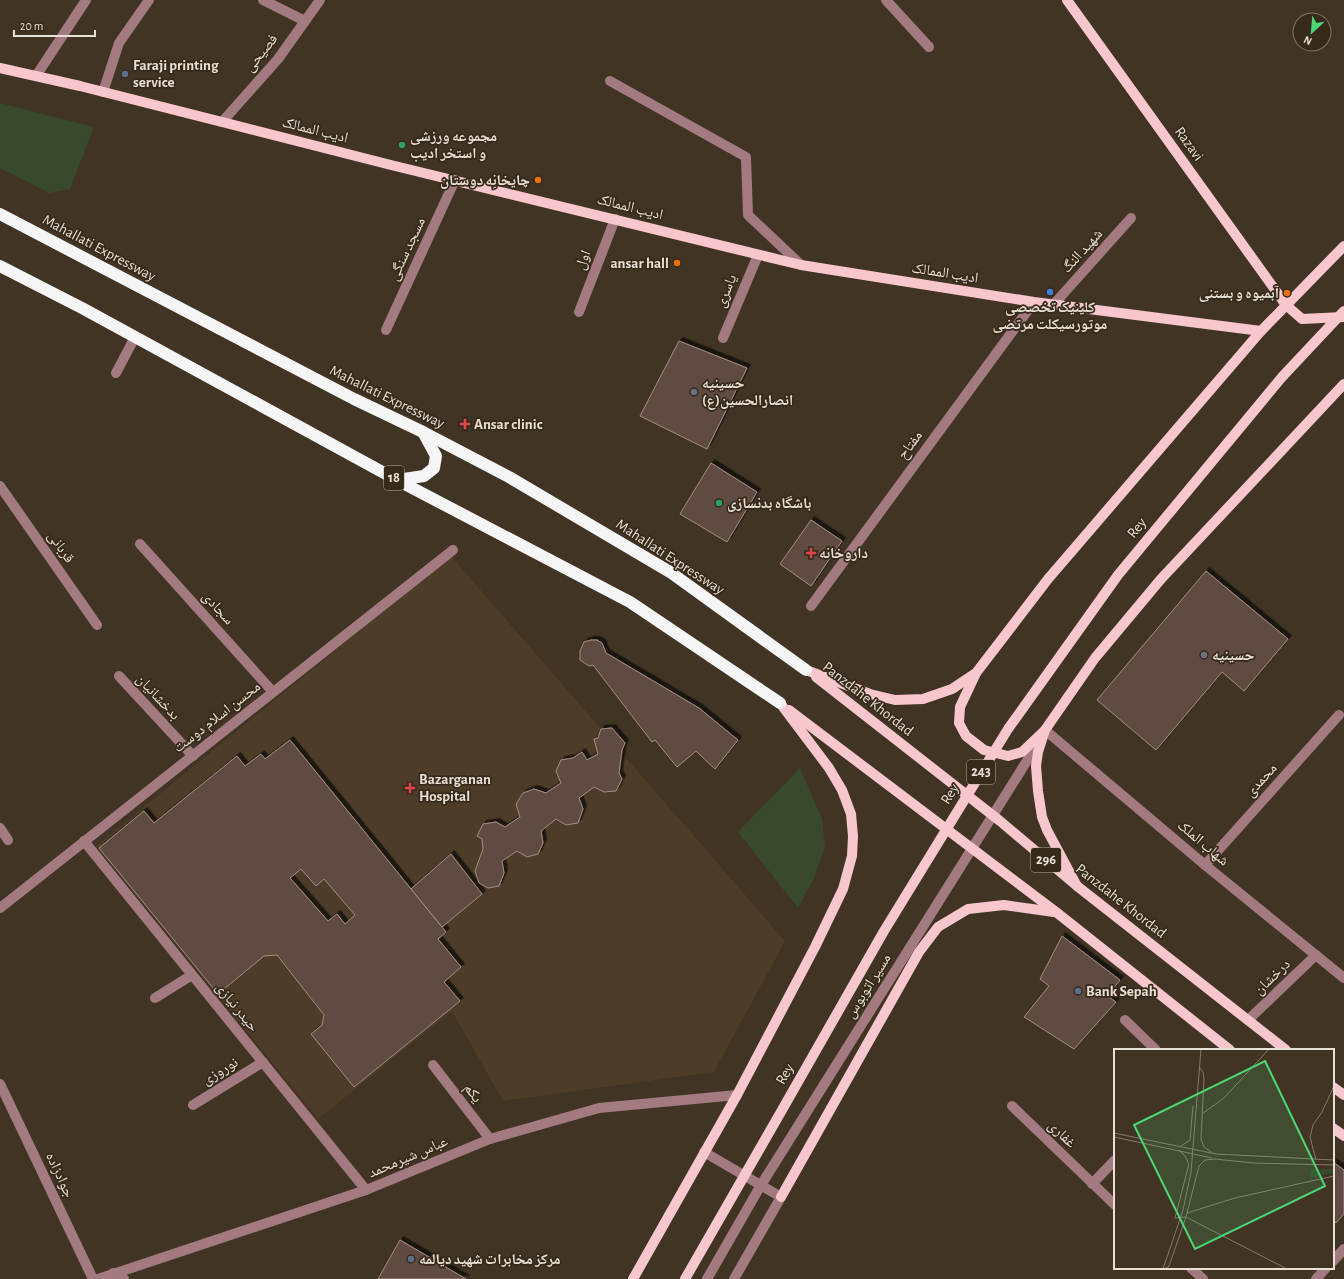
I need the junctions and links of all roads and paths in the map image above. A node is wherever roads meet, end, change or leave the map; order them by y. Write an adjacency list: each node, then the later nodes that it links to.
1 (86, 0): 10 (street)
2 (149, 0): 12 (street)
3 (263, 0): 7 (street)
4 (320, 0): 7 (street, فصیحی)
5 (886, 0): 8 (street)
6 (1067, 0): 24 (main road, Razavi)
7 (305, 21): 13 (street, فصیحی)
8 (929, 47)
9 (0, 68): 10 (main road, ادیب الممالک)
10 (36, 76): 12 (main road, ادیب الممالک)
11 (610, 81): 20 (street)
12 (103, 92): 13 (main road, ادیب الممالک)
13 (222, 122): 14 (main road, ادیب الممالک)
14 (455, 180): 17 (main road, ادیب الممالک); 28 (street, مسجد سنگی)
15 (0, 214): 34 (highway, Mahallati Expressway)
16 (1131, 218): 23 (street, شهید النگ)
17 (615, 219): 19 (main road, ادیب الممالک); 26 (street, اول)
18 (1344, 246): 24 (main road)
19 (758, 254): 20 (main road, ادیب الممالک); 31 (street, یاسری)
20 (801, 265): 22 (main road, ادیب الممالک)
21 (0, 266): 30 (highway, 18)
22 (1034, 302): 23 (main road, ادیب الممالک); 39 (street, مفتاح)
23 (1054, 304): 29 (main road, ادیب الممالک)
24 (1286, 305): 27 (main road, Razavi); 29 (main road)
25 (1344, 310): 93 (main road, Rey / 243, bridge)
26 (579, 312)
27 (1344, 317)
28 (386, 330)
29 (1261, 331): 42 (main road)
30 (135, 337): 32 (street); 35 (highway, 18)
31 (723, 338)
32 (116, 374)
33 (1344, 384): 46 (main road)
34 (423, 432): 35 (highway); 41 (highway, Mahallati Expressway)
35 (397, 480): 45 (highway, 18)
36 (0, 486): 40 (street, قربانی)
37 (140, 544): 44 (street, سجادی)
38 (453, 550): 44 (street, محسن اسلام دوست)
39 (812, 606)
40 (97, 625)
41 (806, 670): 42 (main road); 54 (main road, Panzdahe Khordad / 296)
42 (976, 673): 48 (main road)
43 (119, 676): 49 (street, بدخشانیان)
44 (273, 692): 49 (street, محسن اسلام دوست)
45 (780, 703): 56 (main road, 296); 71 (main road)
46 (1058, 712): 48 (main road); 80 (street, مسیر اتوبوس)
47 (1339, 715): 53 (street, محمدی)
48 (1045, 730): 53 (street, شهاب الملک); 54 (main road)
49 (193, 756): 52 (street, محسن اسلام دوست)
50 (0, 828): 51 (street)
51 (8, 840)
52 (84, 841): 55 (street, محسن اسلام دوست); 58 (street, حیدر نیازی)
53 (1205, 865): 57 (street, شهاب الملک)
54 (1077, 886): 62 (main road, Panzdahe Khordad / 296)
55 (0, 908)
56 (1056, 912): 64 (main road, 296); 82 (main road)
57 (1316, 955): 59 (street, شهاب الملک); 62 (street, درخشان)
58 (192, 975): 60 (street); 66 (street, حیدر نیازی)
59 (1344, 978)
60 (155, 998)
61 (1124, 1020): 63 (street)
62 (1248, 1020): 65 (main road, Panzdahe Khordad / 296)
63 (1155, 1049)
64 (1226, 1049)
65 (1285, 1049)
66 (262, 1062): 72 (street, نوروزی); 81 (street, حیدر نیازی)
67 (433, 1065): 76 (street, یکم)
68 (0, 1084): 89 (street, جوادزاده)
69 (1334, 1088): 70 (main road)
70 (1344, 1095)
71 (737, 1096): 76 (street, عباس شیرمحمد); 77 (main road)
72 (193, 1105)
73 (1012, 1106): 79 (street, غفاری)
74 (1334, 1129): 75 (main road)
75 (1344, 1136)
76 (490, 1139): 81 (street, عباس شیرمحمد)
77 (704, 1152): 80 (street); 92 (main road)
78 (1114, 1161): 79 (street)
79 (1092, 1184): 83 (street, غفاری)
80 (761, 1185): 82 (street); 94 (street, مسیر اتوبوس)
81 (366, 1190): 88 (street, عباس شیرمحمد)
82 (781, 1197): 95 (street)
83 (1114, 1204)
84 (1344, 1249): 85 (street)
85 (1334, 1260)
86 (1192, 1269): 96 (street)
87 (1325, 1269): 97 (street)
88 (113, 1273): 90 (street, عباس شیرمحمد); 91 (street)
89 (93, 1279)
90 (98, 1279)
91 (124, 1279)
92 (633, 1279)
93 (685, 1279)
94 (707, 1279)
95 (734, 1279)
96 (1203, 1279)
97 (1316, 1279)

